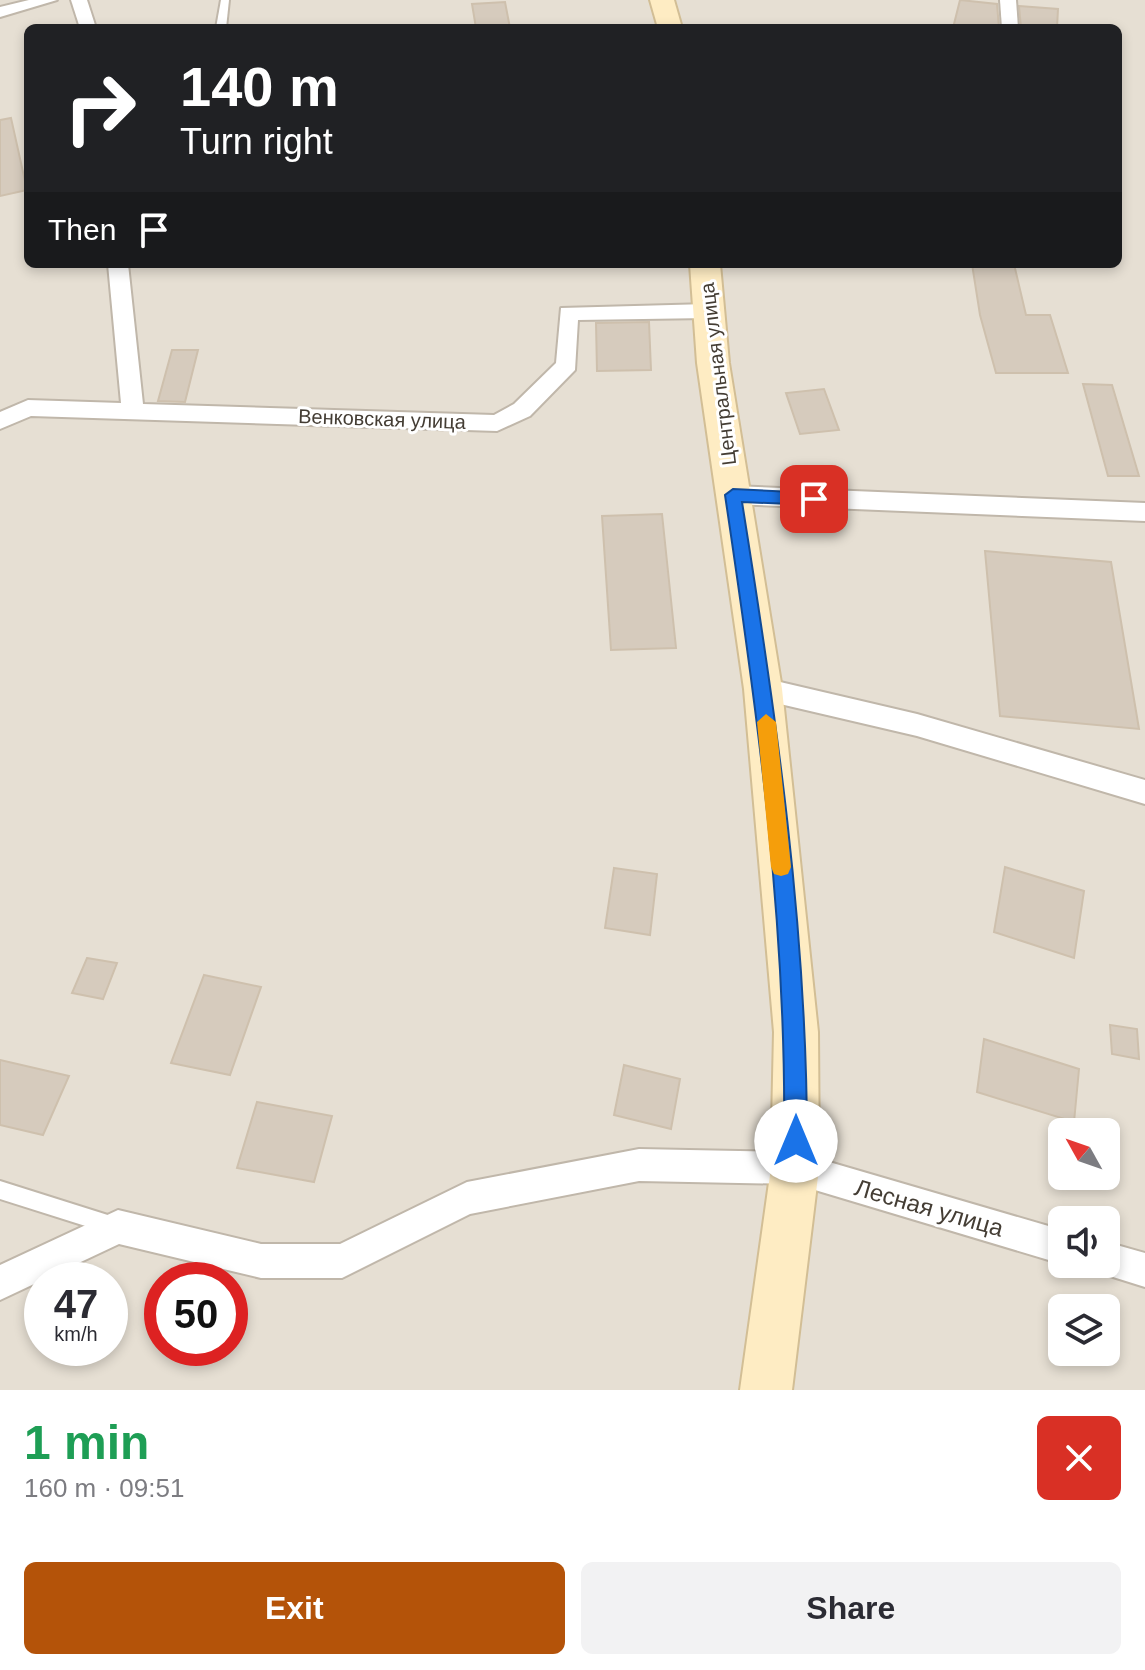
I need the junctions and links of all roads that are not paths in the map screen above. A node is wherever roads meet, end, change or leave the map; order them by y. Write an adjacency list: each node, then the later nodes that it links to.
1 (49, 0): 6 (street)
2 (79, 0): 7 (street)
3 (225, 0): 8 (lane)
4 (662, 0): 9 (main road)
5 (1008, 0): 10 (street)
6 (0, 12)
7 (87, 24)
8 (222, 24)
9 (669, 24)
10 (1010, 24)
11 (118, 268): 14 (street)
12 (705, 268): 13 (main road, Центральная улица)
13 (708, 311): 14 (street, Венковская улица); 16 (main road, Центральная улица)
14 (133, 413): 15 (street)
15 (0, 421)
16 (733, 495): 17 (street); 18 (main road, Центральная улица)
17 (1145, 512)
18 (763, 689): 19 (street); 20 (main road, Центральная улица)
19 (1145, 792)
20 (795, 1168): 22 (street, Лесная улица); 23 (street, Лесная улица); 27 (main road, Центральная улица)
21 (0, 1190): 22 (lane)
22 (118, 1227): 26 (street)
23 (1048, 1243)
24 (1120, 1263): 25 (street)
25 (1145, 1270)
26 (0, 1283)
27 (766, 1390)

